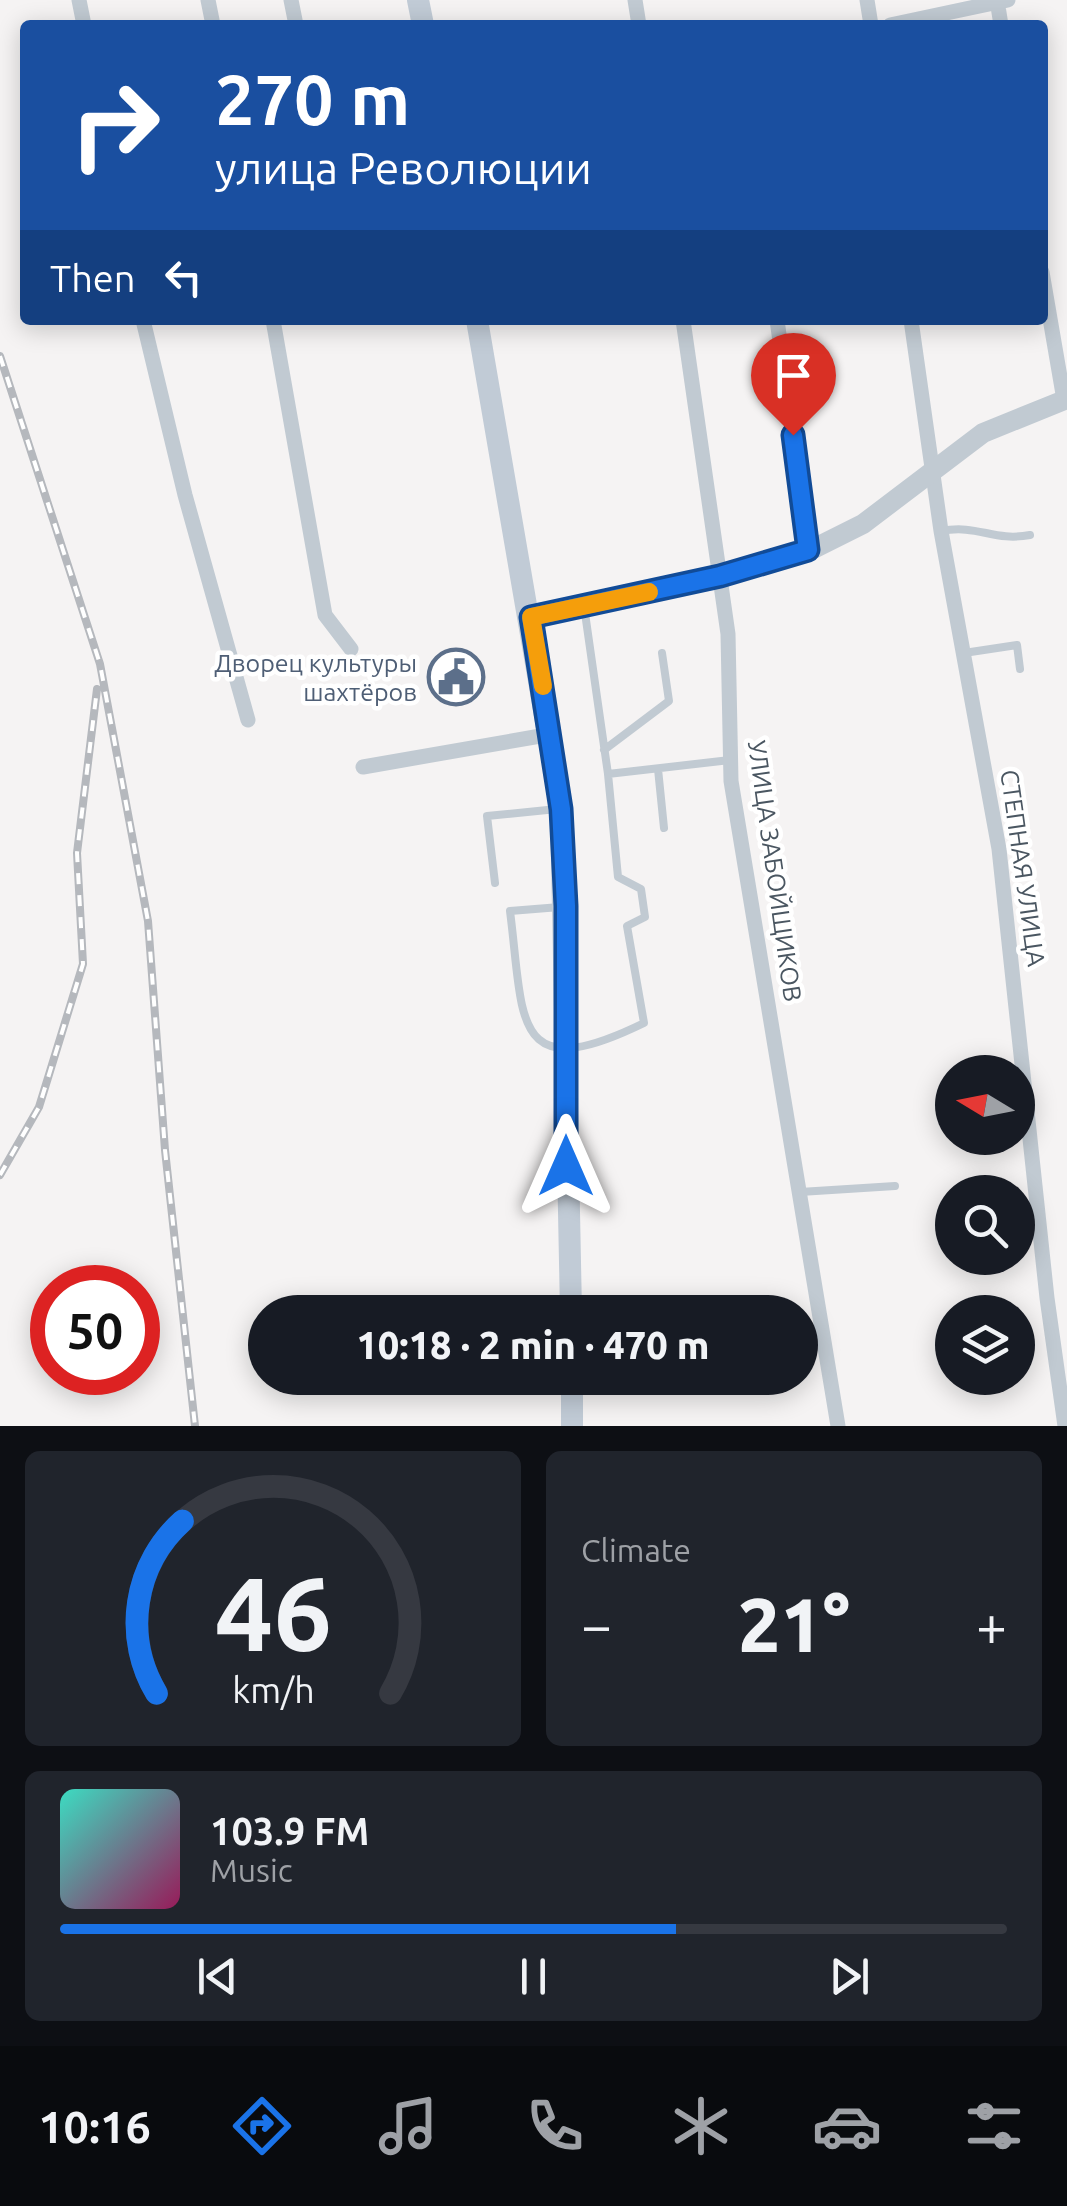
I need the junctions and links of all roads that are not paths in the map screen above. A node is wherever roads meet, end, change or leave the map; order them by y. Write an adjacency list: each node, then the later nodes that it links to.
1 (1001, 1): 2 (street)
2 (913, 20)
3 (1048, 305): 10 (street)
4 (145, 325): 22 (street)
5 (274, 325): 18 (street)
6 (478, 325): 17 (main road)
7 (684, 325): 15 (street, УЛИЦА ЗАБОЙЩИКОВ)
8 (778, 325): 14 (street)
9 (912, 325): 11 (street, СТЕПНАЯ УЛИЦА)
10 (1065, 399): 11 (street)
11 (932, 471): 12 (street, СТЕПНАЯ УЛИЦА); 14 (street)
12 (941, 531): 13 (lane); 19 (street, СТЕПНАЯ УЛИЦА)
13 (1030, 535)
14 (808, 550): 15 (street)
15 (720, 576): 16 (street); 25 (street, УЛИЦА ЗАБОЙЩИКОВ)
16 (584, 606): 17 (street); 24 (lane)
17 (531, 617): 23 (main road)
18 (351, 649)
19 (964, 653): 21 (lane); 40 (street, СТЕПНАЯ УЛИЦА)
20 (662, 654): 24 (lane)
21 (1020, 669)
22 (248, 720)
23 (552, 734): 26 (street); 29 (main road)
24 (604, 750): 28 (lane)
25 (730, 760): 27 (lane); 35 (street, УЛИЦА ЗАБОЙЩИКОВ)
26 (363, 767)
27 (658, 769): 28 (lane); 30 (lane)
28 (608, 774): 33 (lane)
29 (561, 809): 31 (lane); 32 (main road)
30 (664, 828)
31 (495, 882)
32 (566, 906): 33 (main road); 33 (lane)
33 (565, 1050): 36 (main road)
34 (895, 1186): 35 (lane)
35 (800, 1192): 39 (street, УЛИЦА ЗАБОЙЩИКОВ)
36 (570, 1295)
37 (572, 1395): 38 (main road)
38 (572, 1426)
39 (838, 1426)
40 (1066, 1426)

